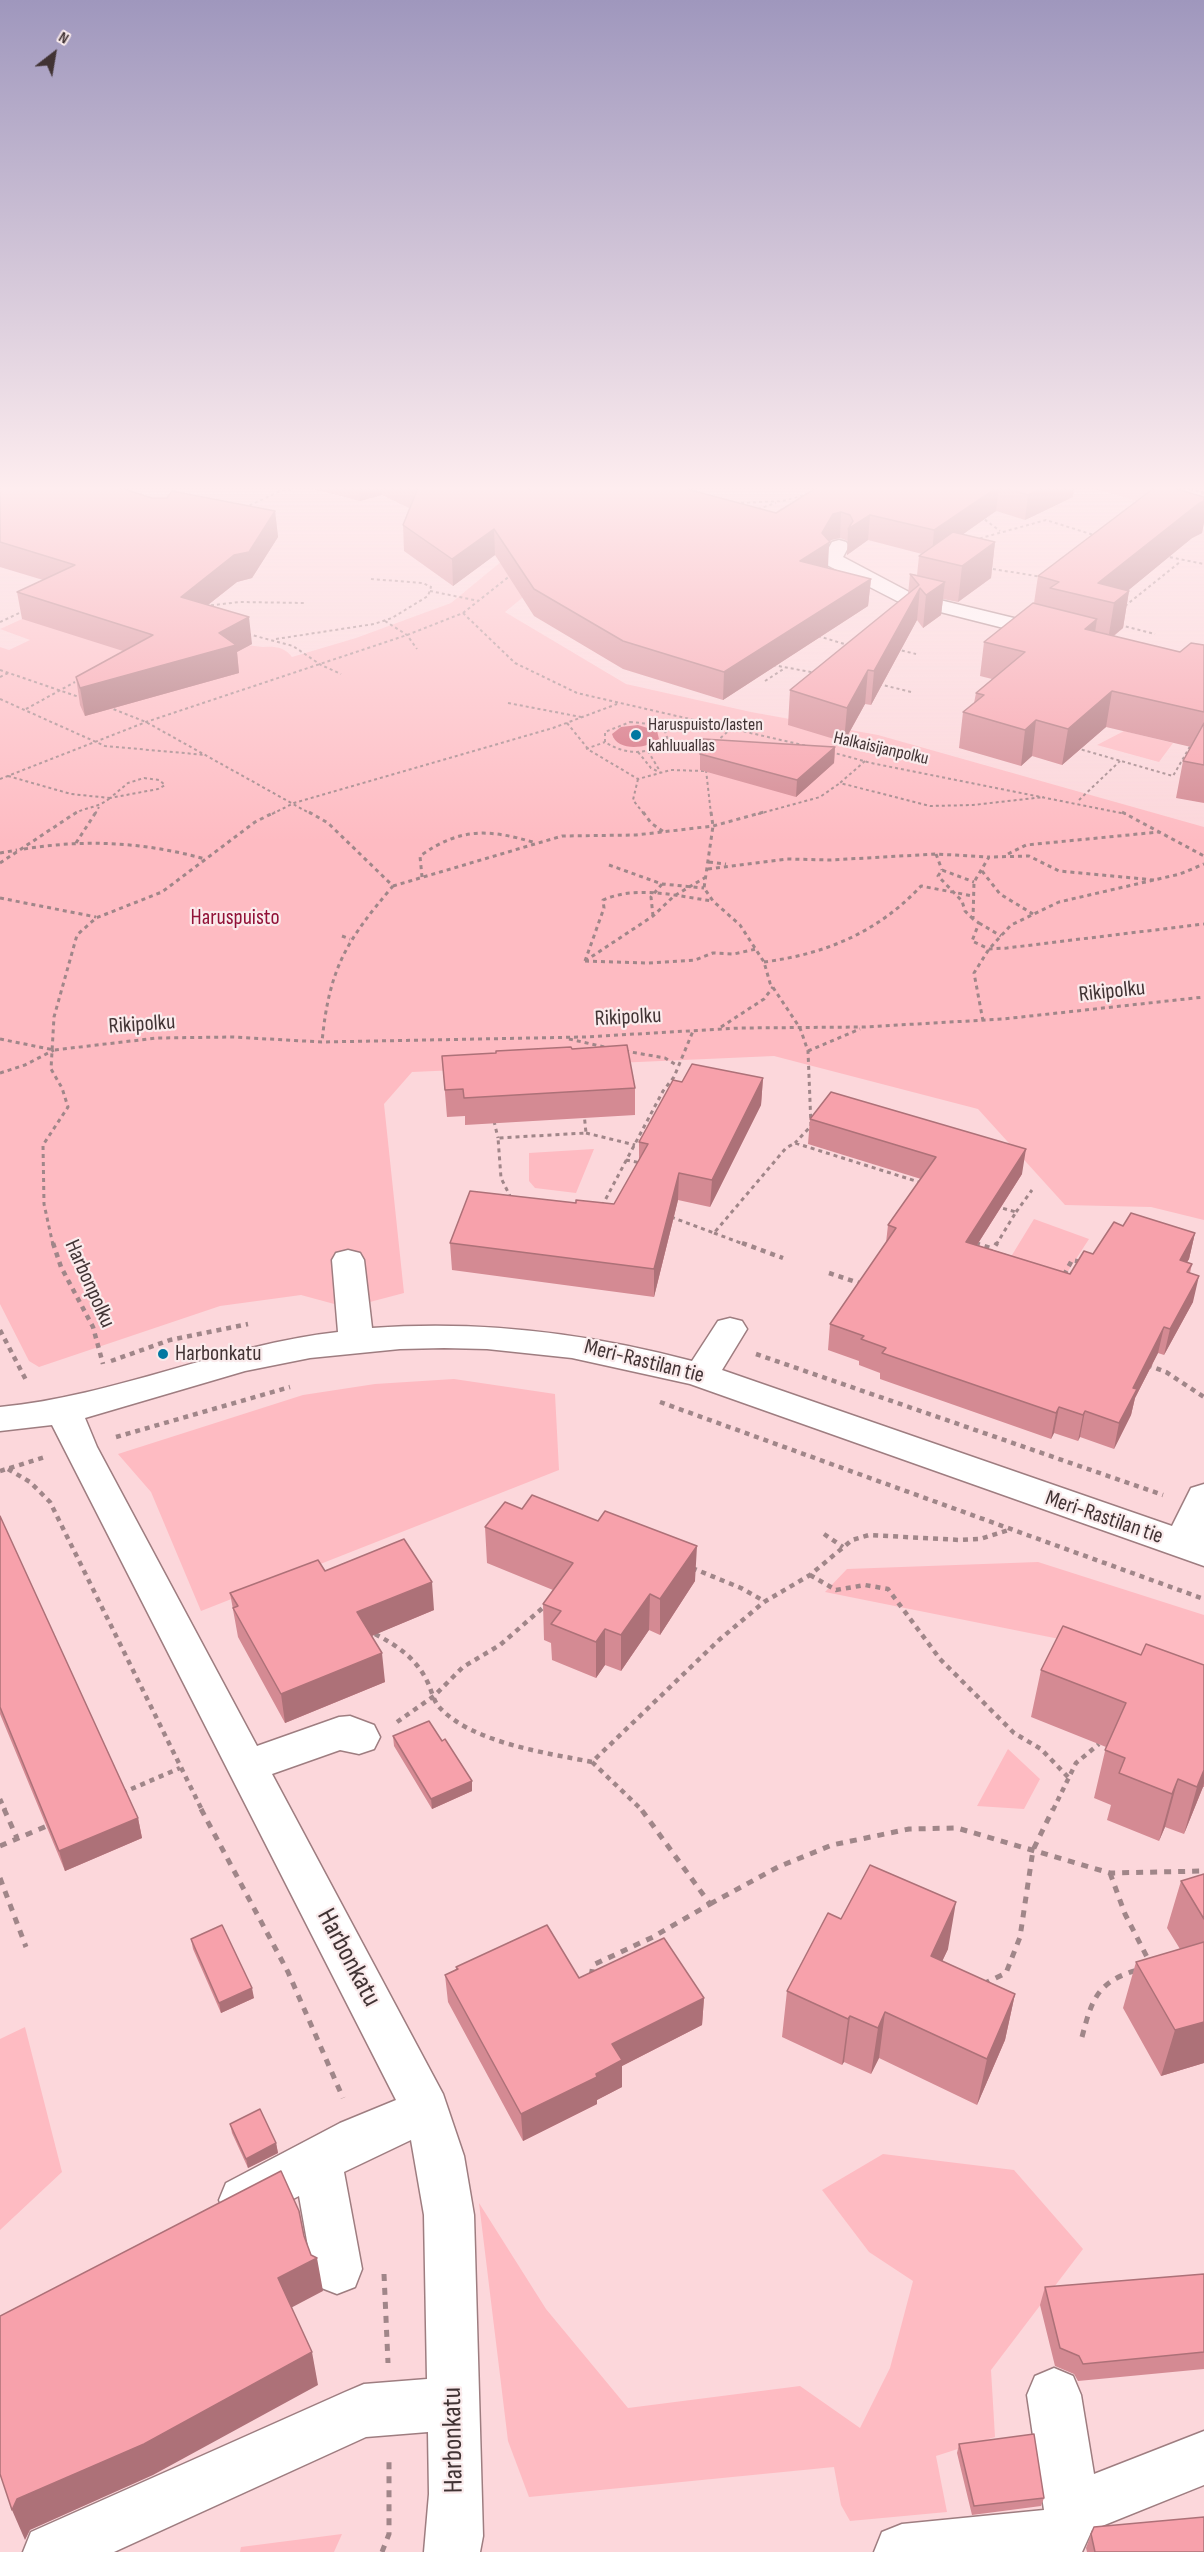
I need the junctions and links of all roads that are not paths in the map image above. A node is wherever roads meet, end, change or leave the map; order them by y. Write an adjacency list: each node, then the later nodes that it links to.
1 (932, 604): 2 (street)
2 (1001, 622): 3 (street); 4 (street)
3 (983, 636)
4 (1066, 638)
5 (348, 1260): 7 (street)
6 (730, 1329): 8 (street)
7 (356, 1341): 8 (street, Meri-Rastilan tie); 9 (street, Meri-Rastilan tie)
8 (701, 1375): 13 (street, Meri-Rastilan tie)
9 (64, 1411): 10 (street, Meri-Rastilan tie); 11 (street, Meri-Rastilan tie); 15 (street, Harbonkatu)
10 (0, 1419)
11 (0, 1441)
12 (1204, 1497): 13 (street)
13 (1193, 1549)
14 (359, 1737): 15 (street)
15 (247, 1766): 16 (street, Harbonkatu)
16 (426, 2110): 17 (street); 21 (street, Harbonkatu)
17 (337, 2150): 18 (street); 19 (street)
18 (202, 2222)
19 (360, 2266)
20 (1054, 2395): 23 (street)
21 (454, 2403): 24 (street); 25 (street, Harbonkatu)
22 (1204, 2458): 23 (street)
23 (1073, 2510): 26 (street)
24 (51, 2552)
25 (452, 2552)
26 (902, 2552)

